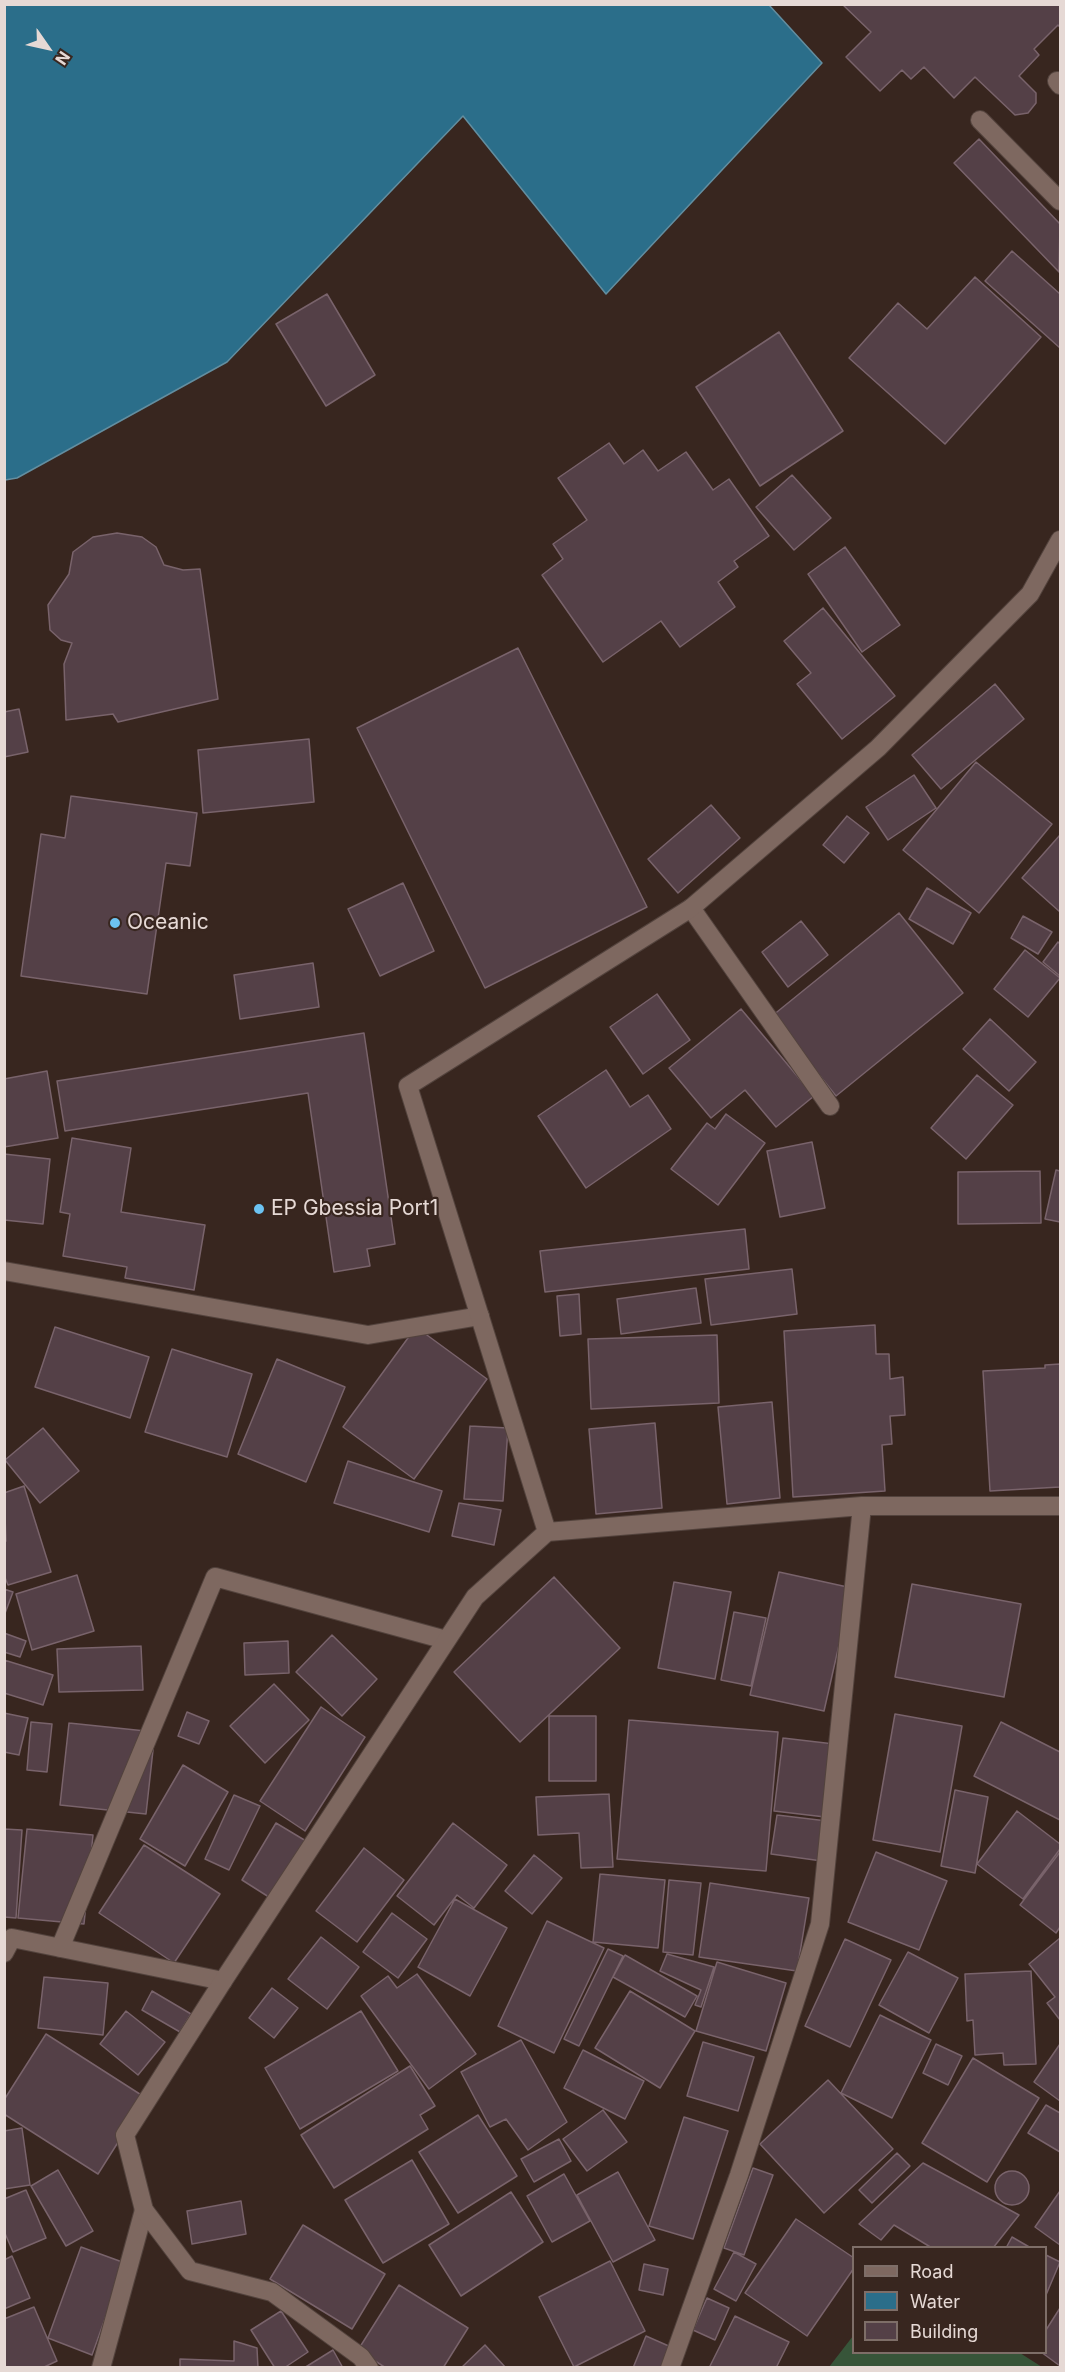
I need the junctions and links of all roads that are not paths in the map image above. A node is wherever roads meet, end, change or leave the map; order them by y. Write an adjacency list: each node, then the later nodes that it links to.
1 (980, 120): 2 (street)
2 (1060, 201)
3 (1060, 540): 4 (street)
4 (691, 908): 5 (street); 7 (street)
5 (830, 1106)
6 (4, 1271): 7 (street)
7 (480, 1316): 10 (street)
8 (862, 1506): 9 (street); 10 (street); 18 (street)
9 (1060, 1506)
10 (547, 1532): 11 (street)
11 (446, 1640): 12 (street); 14 (street)
12 (60, 1948): 13 (street); 14 (street)
13 (4, 1953)
14 (223, 1981): 15 (street)
15 (144, 2210): 16 (street); 17 (street)
16 (101, 2367)
17 (369, 2367)
18 (670, 2367)

